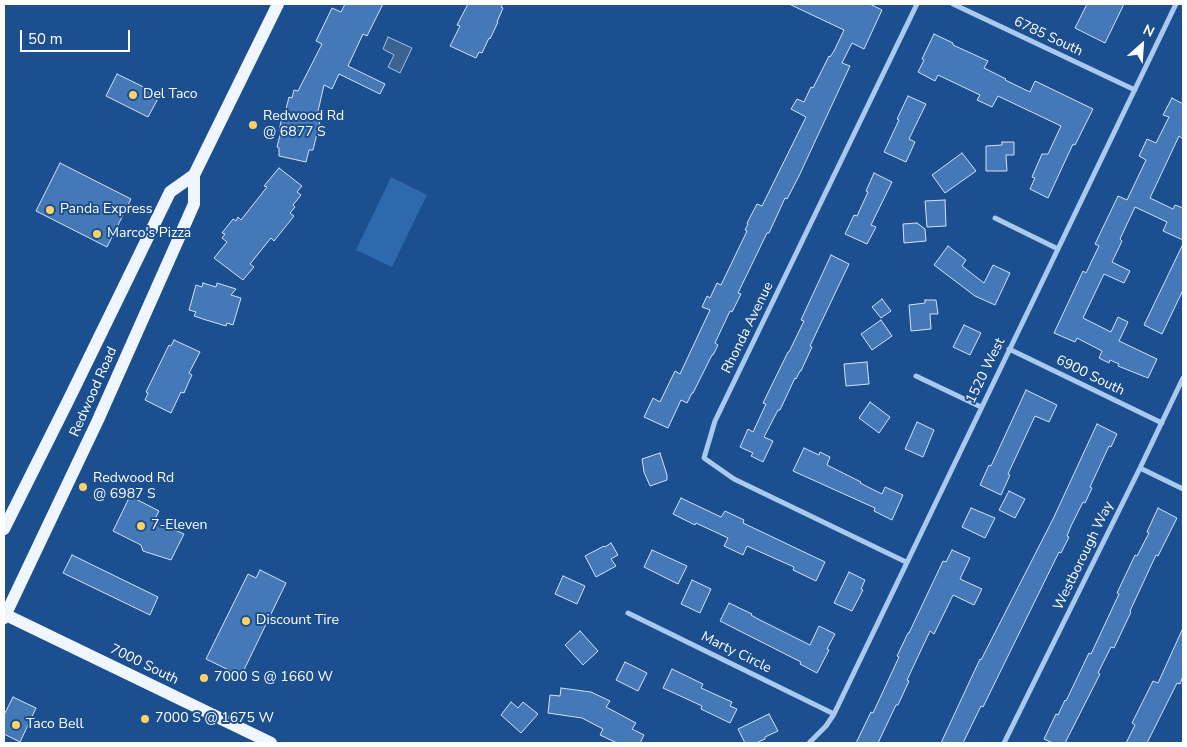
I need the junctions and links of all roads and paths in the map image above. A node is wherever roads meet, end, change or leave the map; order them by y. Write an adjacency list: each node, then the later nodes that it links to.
1 (278, 4): 6 (main road, Redwood Road)
2 (917, 4): 17 (street, Rhonda Avenue)
3 (953, 4): 5 (street, 6785 South)
4 (1176, 4): 5 (street, 1520 West)
5 (1135, 90): 8 (street, 1520 West)
6 (194, 174): 16 (main road, Redwood Road); 19 (main road, Redwood Road)
7 (995, 218): 8 (street)
8 (1058, 249): 9 (street, 1520 West)
9 (1009, 349): 12 (street, 1520 West); 13 (street, 6900 South)
10 (916, 376): 12 (street)
11 (1183, 378): 13 (street, Westborough Way)
12 (981, 407): 17 (street, 1520 West)
13 (1162, 423): 14 (street, Westborough Way)
14 (1140, 468): 15 (street); 23 (street, Westborough Way)
15 (1183, 489)
16 (4, 529)
17 (906, 562): 20 (street, 1520 West)
18 (628, 613): 20 (street, Marty Circle)
19 (4, 615): 21 (main road, 7000 South)
20 (834, 714): 22 (street, 1520 West)
21 (270, 743)
22 (808, 743)
23 (1004, 743)

